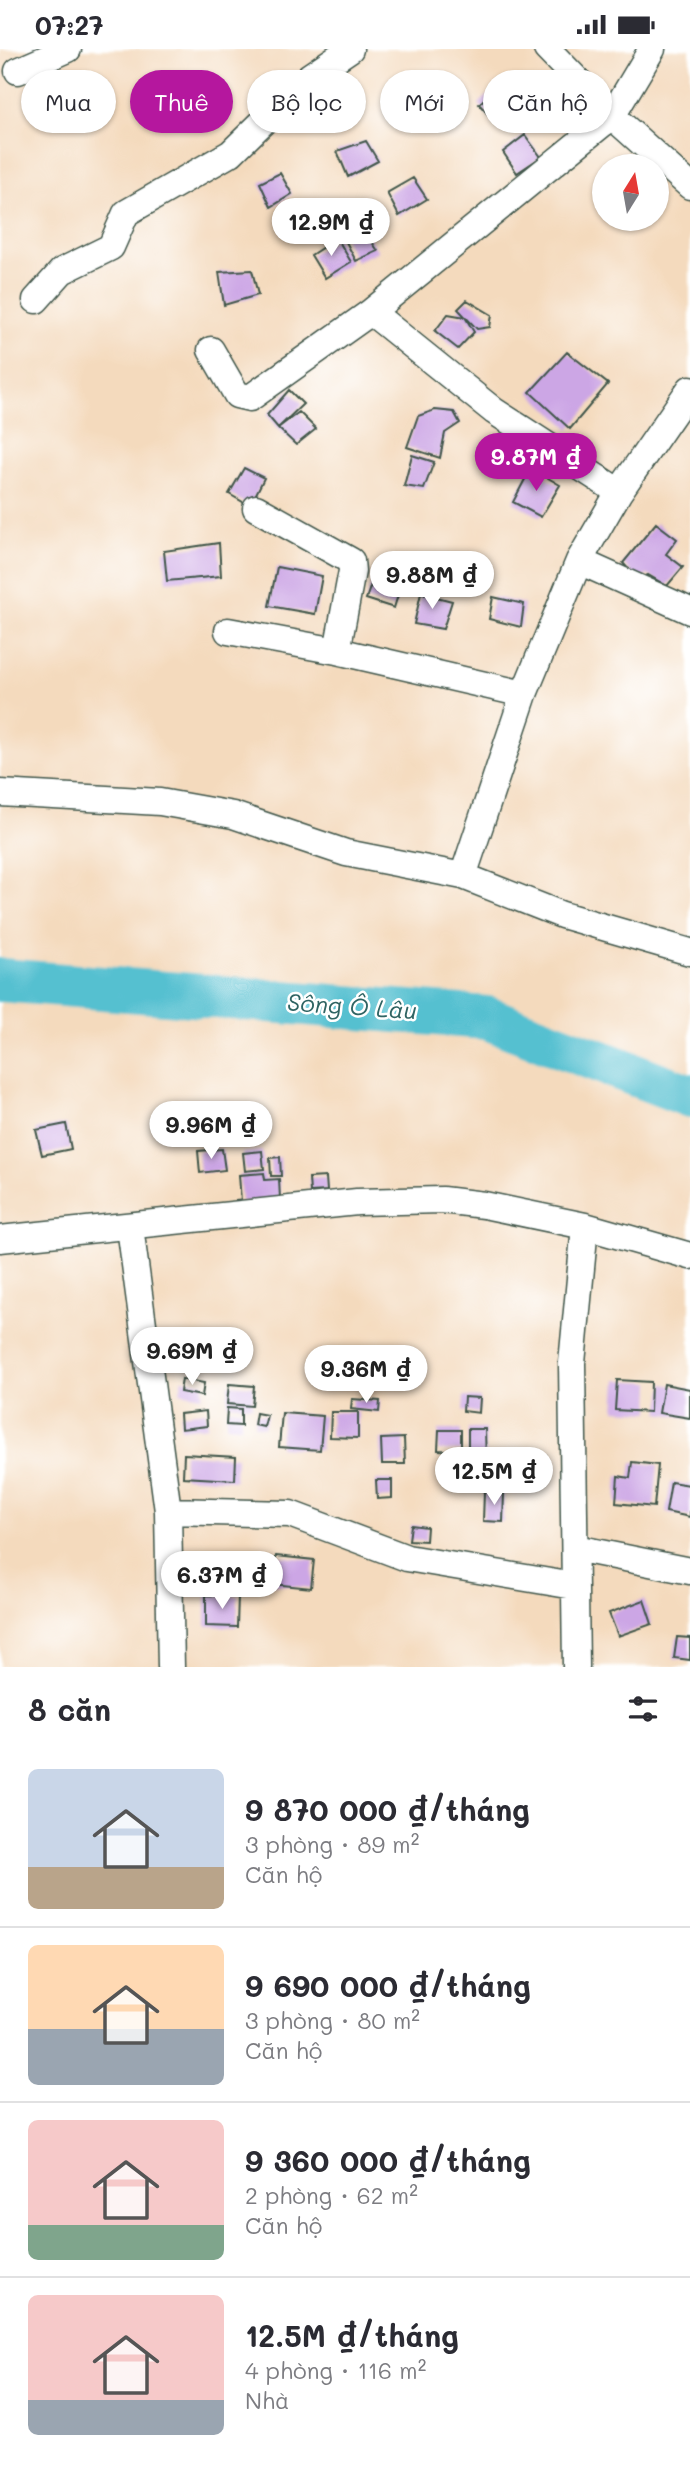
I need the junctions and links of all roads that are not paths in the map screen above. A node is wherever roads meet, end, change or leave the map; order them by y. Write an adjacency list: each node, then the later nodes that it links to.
1 (68, 49): 6 (street)
2 (350, 49): 10 (street)
3 (547, 49): 5 (street)
4 (652, 49): 7 (street)
5 (568, 70)
6 (18, 71)
7 (612, 115): 9 (street)
8 (590, 133): 11 (street)
9 (690, 186)
10 (36, 300)
11 (371, 312): 12 (street); 14 (street)
12 (211, 350)
13 (690, 389): 14 (street)
14 (619, 492): 16 (street)
15 (256, 508): 19 (street)
16 (579, 561): 17 (street); 20 (street)
17 (690, 611)
18 (228, 631): 19 (street)
19 (337, 651): 20 (street)
20 (524, 694): 22 (street)
21 (0, 793): 22 (street)
22 (463, 876): 23 (street)
23 (690, 952)
24 (585, 1226): 25 (street); 27 (street); 29 (street)
25 (130, 1227): 26 (street); 28 (street)
26 (0, 1239)
27 (690, 1256)
28 (168, 1511): 31 (street); 32 (street)
29 (575, 1548): 30 (street); 31 (street)
30 (690, 1571)
31 (574, 1586): 33 (street)
32 (171, 1667)
33 (576, 1667)

